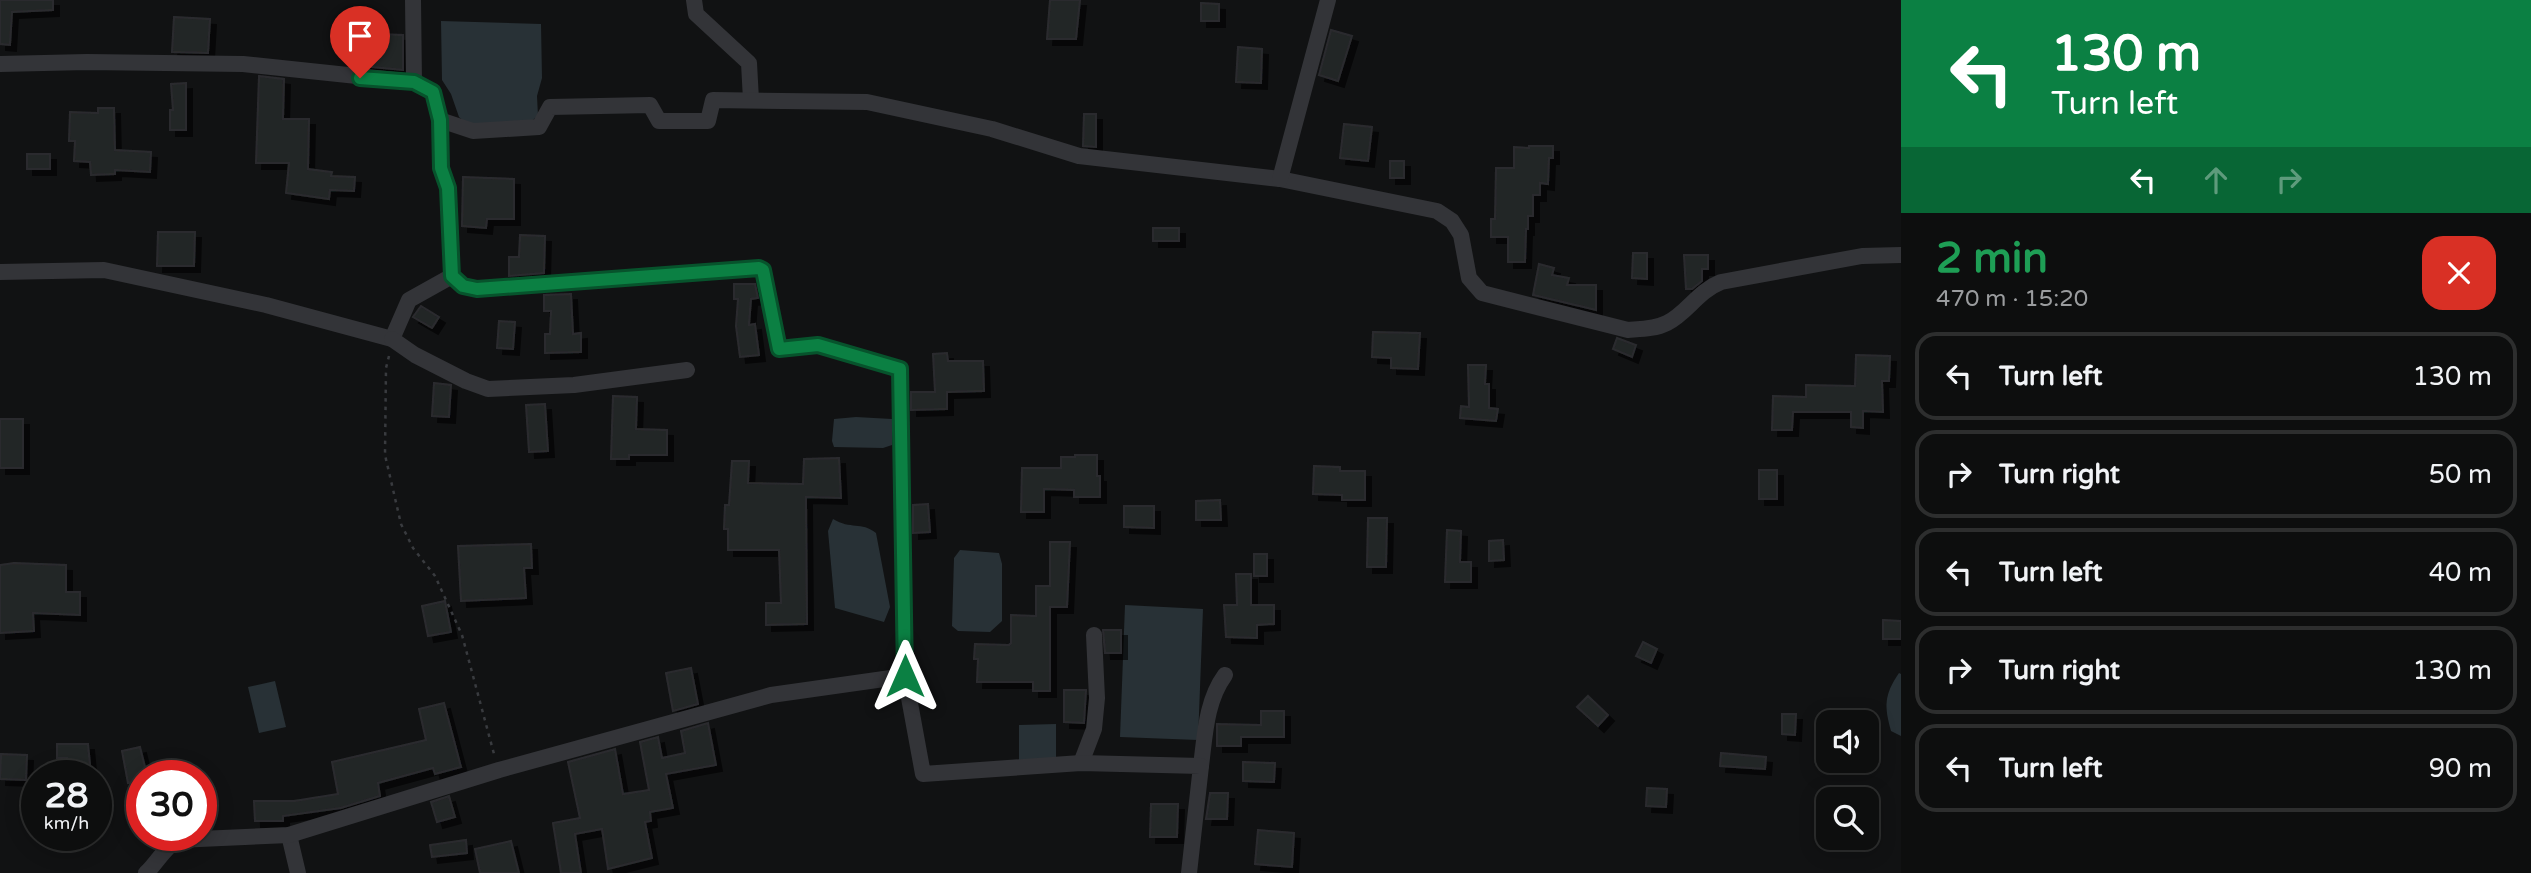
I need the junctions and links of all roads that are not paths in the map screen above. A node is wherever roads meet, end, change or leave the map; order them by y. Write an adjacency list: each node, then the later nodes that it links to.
1 (413, 0): 5 (street)
2 (694, 0): 6 (street)
3 (1328, 0): 8 (street)
4 (0, 64): 5 (street)
5 (414, 82): 7 (street)
6 (751, 100): 7 (street); 8 (street)
7 (440, 120): 11 (street)
8 (1280, 178): 9 (street)
9 (1901, 255)
10 (0, 272): 12 (street)
11 (452, 276): 12 (street); 16 (street)
12 (392, 339): 13 (street)
13 (687, 370)
14 (1094, 635): 17 (street)
15 (1224, 675): 18 (street)
16 (905, 676): 17 (street); 19 (street)
17 (1081, 764): 18 (street)
18 (1201, 766): 24 (street)
19 (289, 835): 20 (street); 23 (street)
20 (217, 837)
21 (163, 851): 22 (street)
22 (146, 873)
23 (298, 873)
24 (1189, 873)

